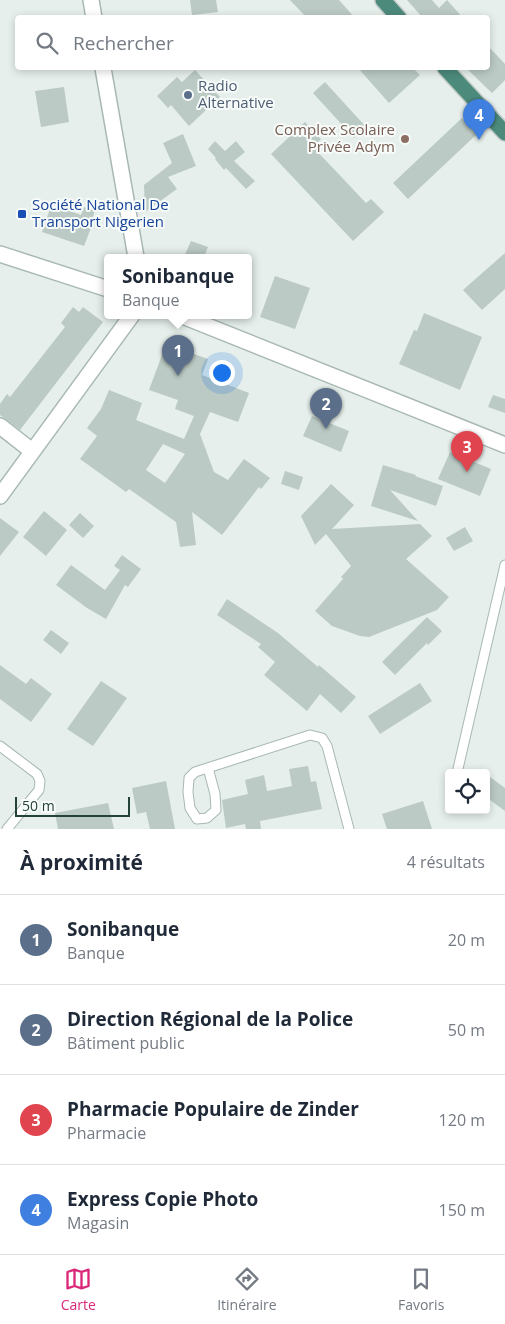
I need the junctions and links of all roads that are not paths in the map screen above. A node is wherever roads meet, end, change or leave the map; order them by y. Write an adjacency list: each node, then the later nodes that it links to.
1 (91, 0): 3 (street)
2 (383, 0): 4 (highway)
3 (94, 15)
4 (396, 15)
5 (103, 70): 9 (street)
6 (447, 70): 7 (highway)
7 (505, 133)
8 (0, 254): 10 (street)
9 (135, 254)
10 (104, 288)
11 (129, 319): 15 (street)
12 (190, 319): 14 (street)
13 (0, 426): 15 (street)
14 (505, 445)
15 (32, 451): 16 (street)
16 (0, 496)
17 (505, 565): 20 (lane)
18 (0, 746): 21 (lane)
19 (208, 768): 19 (lane); 22 (lane)
20 (458, 769)
21 (8, 829)
22 (349, 829)

